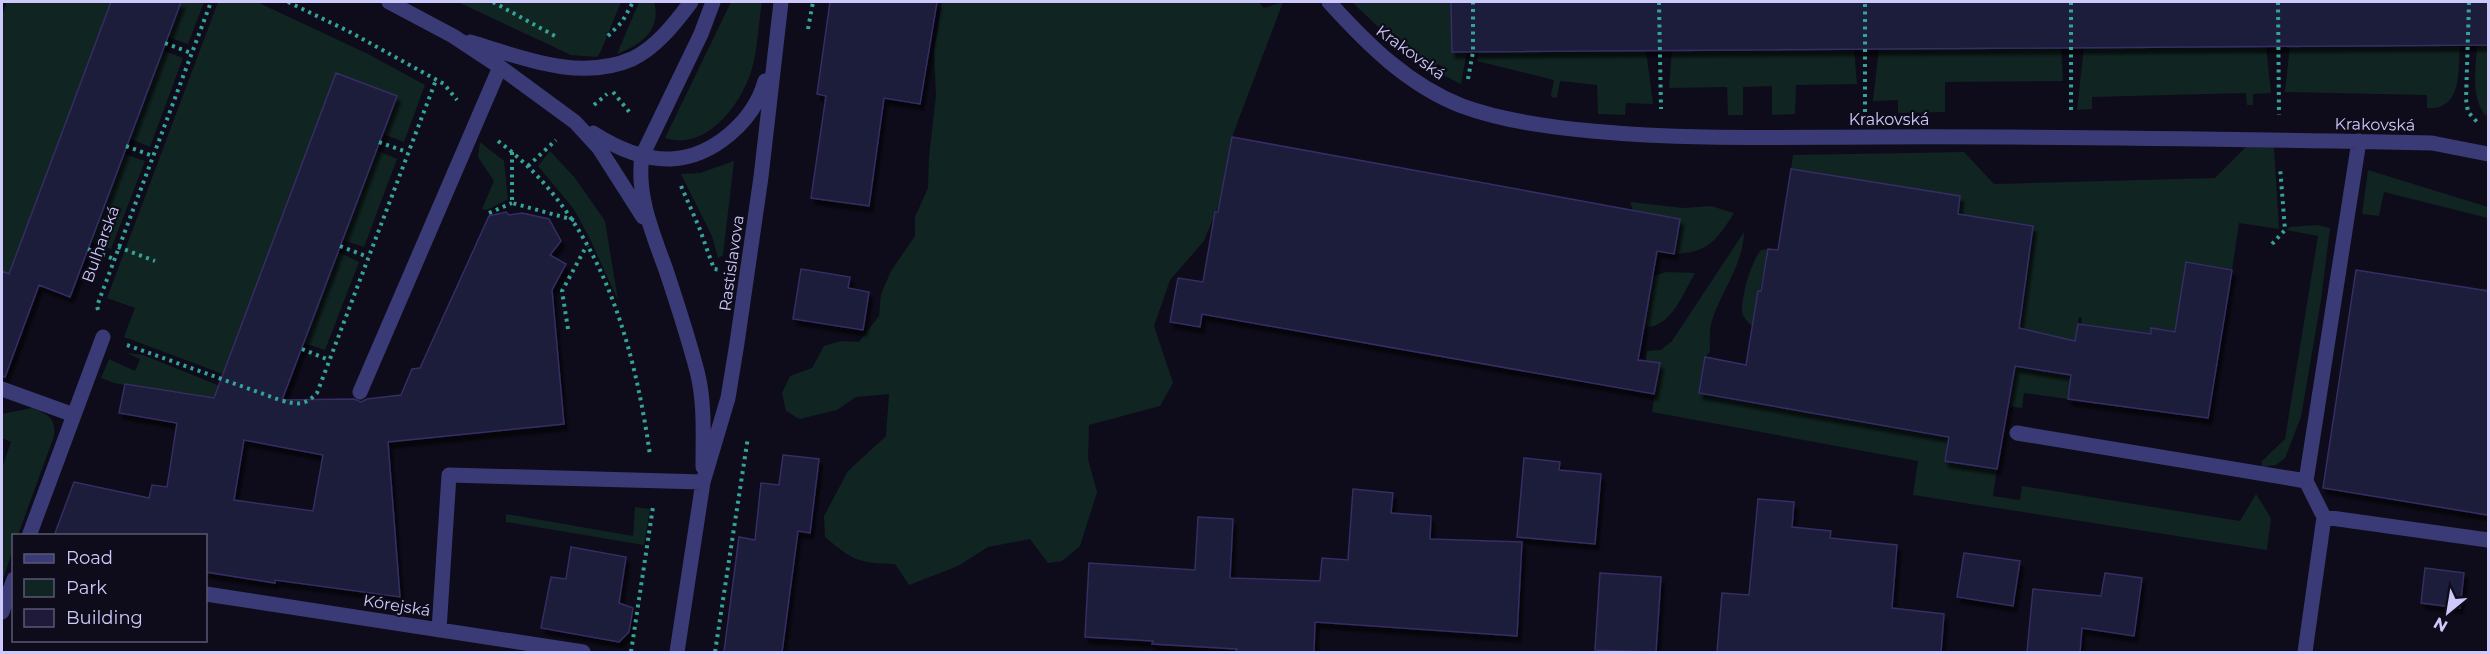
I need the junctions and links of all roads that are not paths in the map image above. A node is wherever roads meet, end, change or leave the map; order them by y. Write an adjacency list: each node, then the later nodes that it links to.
1 (389, 2): 6 (street, Rastislavova)
2 (691, 2): 6 (street, Rastislavova)
3 (713, 2): 12 (street, Rastislavova)
4 (781, 2): 7 (street, Rastislavova)
5 (1329, 2): 10 (street, Krakovská)
6 (453, 36): 8 (street, Rastislavova)
7 (775, 47): 12 (street, Rastislavova); 19 (street, Rastislavova)
8 (500, 67): 9 (street, Rastislavova); 16 (street)
9 (575, 122): 12 (street, Rastislavova); 13 (street, Rastislavova)
10 (2359, 141): 11 (street, Krakovská); 20 (street)
11 (2488, 154)
12 (642, 156): 13 (street, Rastislavova)
13 (652, 233): 19 (street, Rastislavova)
14 (103, 337): 17 (street)
15 (2, 389): 17 (street)
16 (360, 392)
17 (74, 415): 22 (street)
18 (2017, 433): 20 (street)
19 (704, 482): 27 (street); 29 (street, Rastislavova)
20 (2306, 482): 21 (street)
21 (2324, 517): 23 (street); 30 (street)
22 (30, 534)
23 (2488, 540)
24 (12, 584): 26 (street)
25 (207, 594): 27 (street, Kórejská)
26 (2, 612)
27 (439, 630): 28 (street, Kórejská)
28 (583, 652)
29 (677, 652)
30 (2305, 652)

